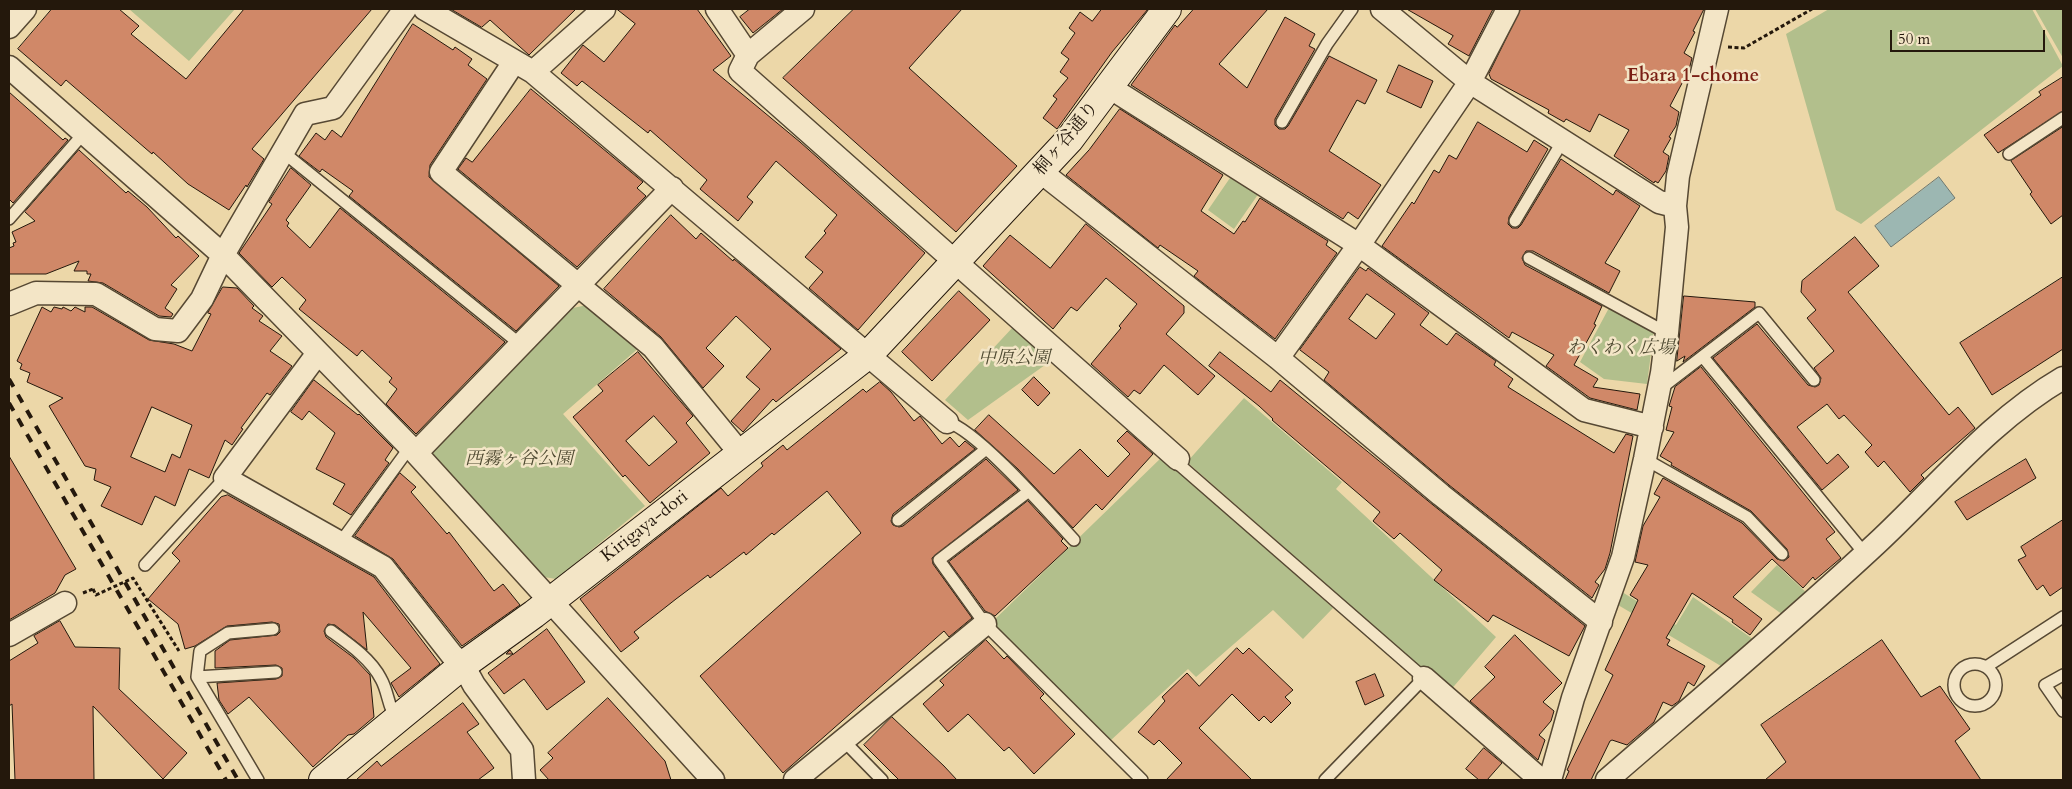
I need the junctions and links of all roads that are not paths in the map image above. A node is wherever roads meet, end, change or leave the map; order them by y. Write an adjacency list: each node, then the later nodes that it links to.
1 (25, 9): 12 (street)
2 (405, 9): 22 (street)
3 (425, 9): 15 (street)
4 (604, 9): 15 (street)
5 (717, 9): 13 (street)
6 (803, 9): 13 (street)
7 (1167, 9): 17 (street, 桐ヶ谷通り)
8 (1352, 9): 19 (lane)
9 (1382, 9): 16 (street)
10 (1508, 9): 16 (street)
11 (1717, 9): 26 (street)
12 (9, 27)
13 (748, 55): 32 (street)
14 (9, 67): 20 (street)
15 (523, 67): 25 (street); 33 (street)
16 (1470, 82): 21 (street); 29 (street)
17 (1109, 87): 24 (street, 桐ヶ谷通り); 29 (street)
18 (2063, 118): 23 (lane)
19 (1282, 122)
20 (84, 133): 27 (lane); 30 (street)
21 (1562, 142): 26 (street); 28 (lane)
22 (283, 152): 30 (street); 36 (lane)
23 (2009, 154)
24 (1041, 172): 32 (street, 桐ヶ谷通り); 40 (street)
25 (672, 188): 33 (street); 38 (street)
26 (1675, 206): 35 (street)
27 (9, 219)
28 (1515, 221)
29 (1359, 246): 40 (street); 45 (street)
30 (223, 255): 34 (street); 37 (street)
31 (1529, 258): 35 (lane)
32 (956, 262): 38 (street, Kirigaya-dori); 49 (street)
33 (576, 286): 36 (street); 48 (street)
34 (9, 304)
35 (1668, 333): 43 (street)
36 (520, 344): 46 (street)
37 (318, 353): 46 (street); 51 (street)
38 (869, 354): 44 (street); 48 (street, Kirigaya-dori)
39 (1703, 357): 42 (lane); 43 (lane); 57 (lane)
40 (1278, 358): 62 (street)
41 (2063, 378): 57 (street)
42 (1814, 380)
43 (1659, 390): 45 (street)
44 (947, 422): 47 (lane)
45 (1652, 427): 50 (street)
46 (413, 450): 55 (lane); 59 (street)
47 (985, 450): 52 (lane); 53 (lane)
48 (740, 453): 59 (street, Kirigaya-dori)
49 (1178, 458): 72 (lane)
50 (1646, 459): 56 (lane); 62 (street)
51 (225, 478): 55 (street); 58 (lane)
52 (1028, 491): 54 (lane); 63 (lane)
53 (898, 520)
54 (1074, 540)
55 (340, 543): 67 (street)
56 (1782, 554)
57 (1864, 554): 86 (street)
58 (145, 564)
59 (550, 600): 67 (street, Kirigaya-dori); 76 (street)
60 (65, 603): 66 (street)
61 (2063, 617): 68 (lane)
62 (1601, 622): 85 (street)
63 (985, 624): 75 (street); 82 (lane)
64 (273, 630): 71 (lane)
65 (331, 631): 74 (lane)
66 (9, 635)
67 (464, 666): 74 (street, Kirigaya-dori); 79 (street)
68 (1986, 667)
69 (276, 672): 71 (lane)
70 (2063, 674): 73 (lane)
71 (197, 677): 77 (lane)
72 (1424, 678): 83 (lane); 84 (street)
73 (2063, 711)
74 (396, 719): 78 (street, Kirigaya-dori)
75 (843, 740): 80 (street); 81 (lane)
76 (708, 779)
77 (258, 780)
78 (323, 780)
79 (524, 780)
80 (795, 780)
81 (882, 780)
82 (1142, 780)
83 (1325, 780)
84 (1541, 780)
85 (1550, 780)
86 (1607, 780)

